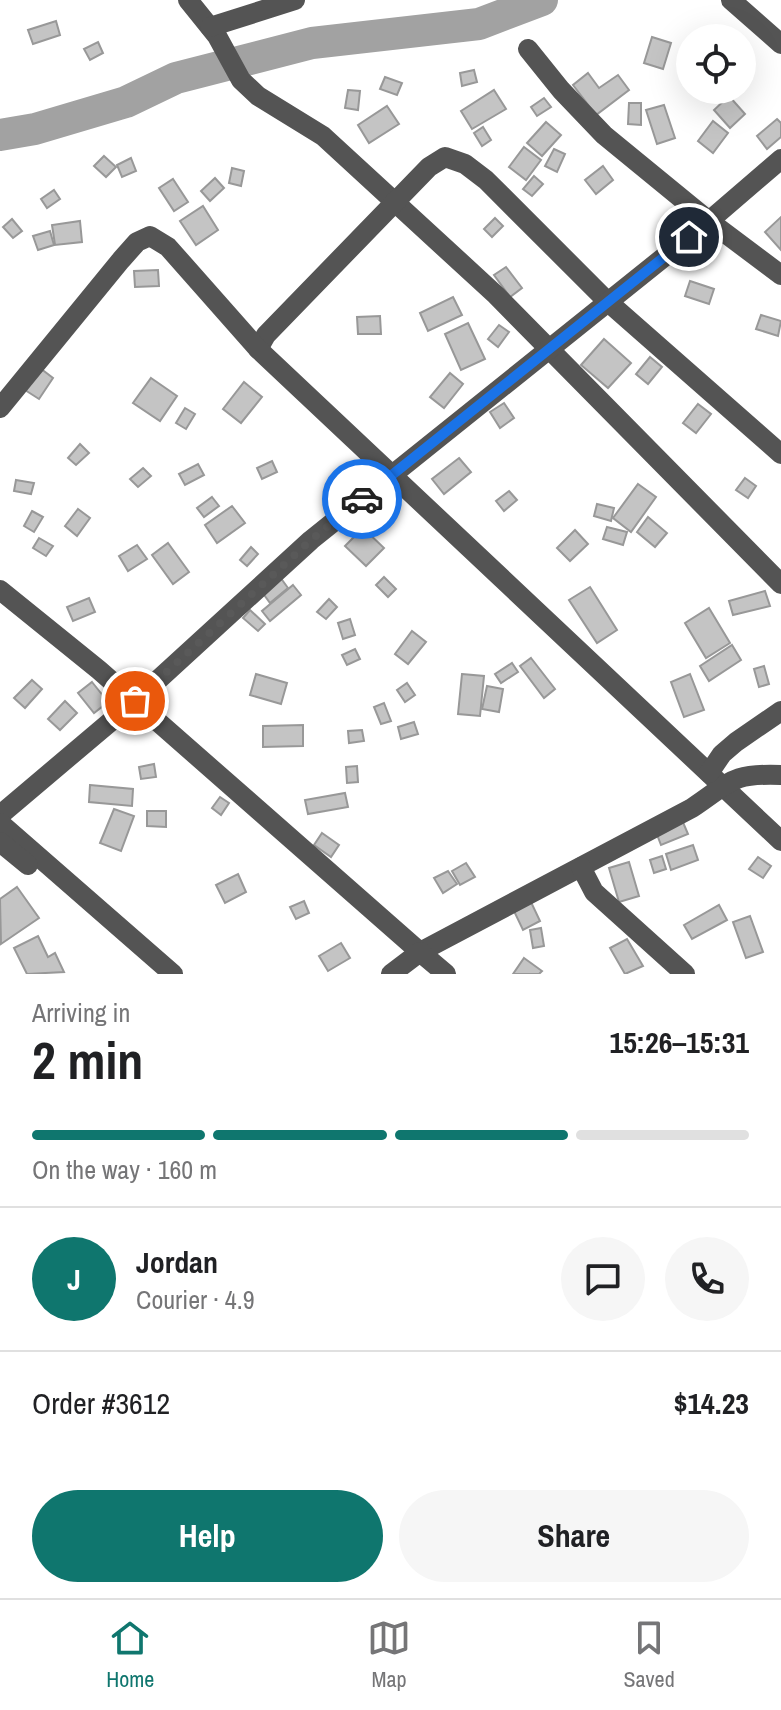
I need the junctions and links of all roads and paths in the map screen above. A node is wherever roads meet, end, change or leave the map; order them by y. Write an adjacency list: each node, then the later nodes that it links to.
1 (188, 0): 4 (street)
2 (295, 0): 4 (street)
3 (732, 1): 5 (street)
4 (210, 27): 8 (street)
5 (781, 44)
6 (528, 49): 9 (street)
7 (781, 159): 9 (street)
8 (396, 202): 11 (street); 12 (street); 13 (street)
9 (709, 221): 10 (street); 11 (street)
10 (781, 275)
11 (607, 301): 12 (street); 15 (street)
12 (549, 348): 16 (street); 17 (street)
13 (258, 349): 14 (street); 16 (street)
14 (0, 408)
15 (781, 454)
16 (391, 475): 19 (street); 22 (street)
17 (781, 584)
18 (0, 590): 19 (street)
19 (135, 701): 23 (street); 28 (street)
20 (781, 711): 22 (street)
21 (781, 775): 22 (street)
22 (716, 780): 25 (street); 27 (street)
23 (0, 815)
24 (0, 823): 30 (street)
25 (781, 841)
26 (0, 842): 29 (street)
27 (581, 867): 28 (street); 33 (street)
28 (420, 952): 31 (street); 32 (street)
29 (157, 974)
30 (173, 974)
31 (391, 974)
32 (446, 974)
33 (685, 974)

